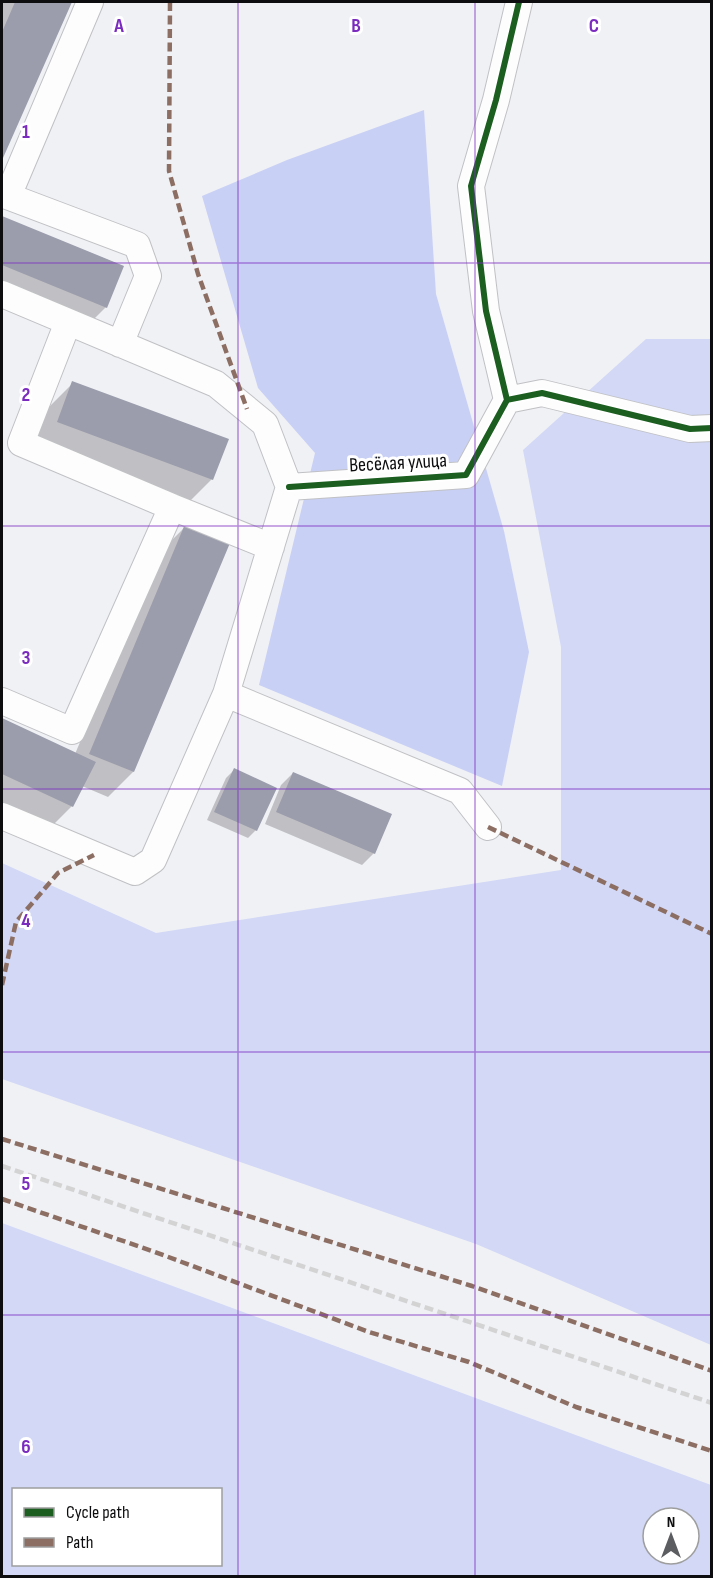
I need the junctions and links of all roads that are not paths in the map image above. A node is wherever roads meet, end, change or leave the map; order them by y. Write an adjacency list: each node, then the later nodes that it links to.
1 (90, 2): 3 (street)
2 (519, 2): 7 (street)
3 (5, 195): 6 (street)
4 (2, 294): 5 (street)
5 (68, 322): 6 (street); 10 (street)
6 (120, 344): 9 (street)
7 (507, 400): 8 (street); 9 (street, Весёлая улица)
8 (711, 428)
9 (289, 487): 11 (street)
10 (172, 507): 11 (street); 13 (street)
11 (271, 547): 12 (street)
12 (226, 694): 14 (street); 15 (street)
13 (2, 700)
14 (2, 816)
15 (488, 827)

